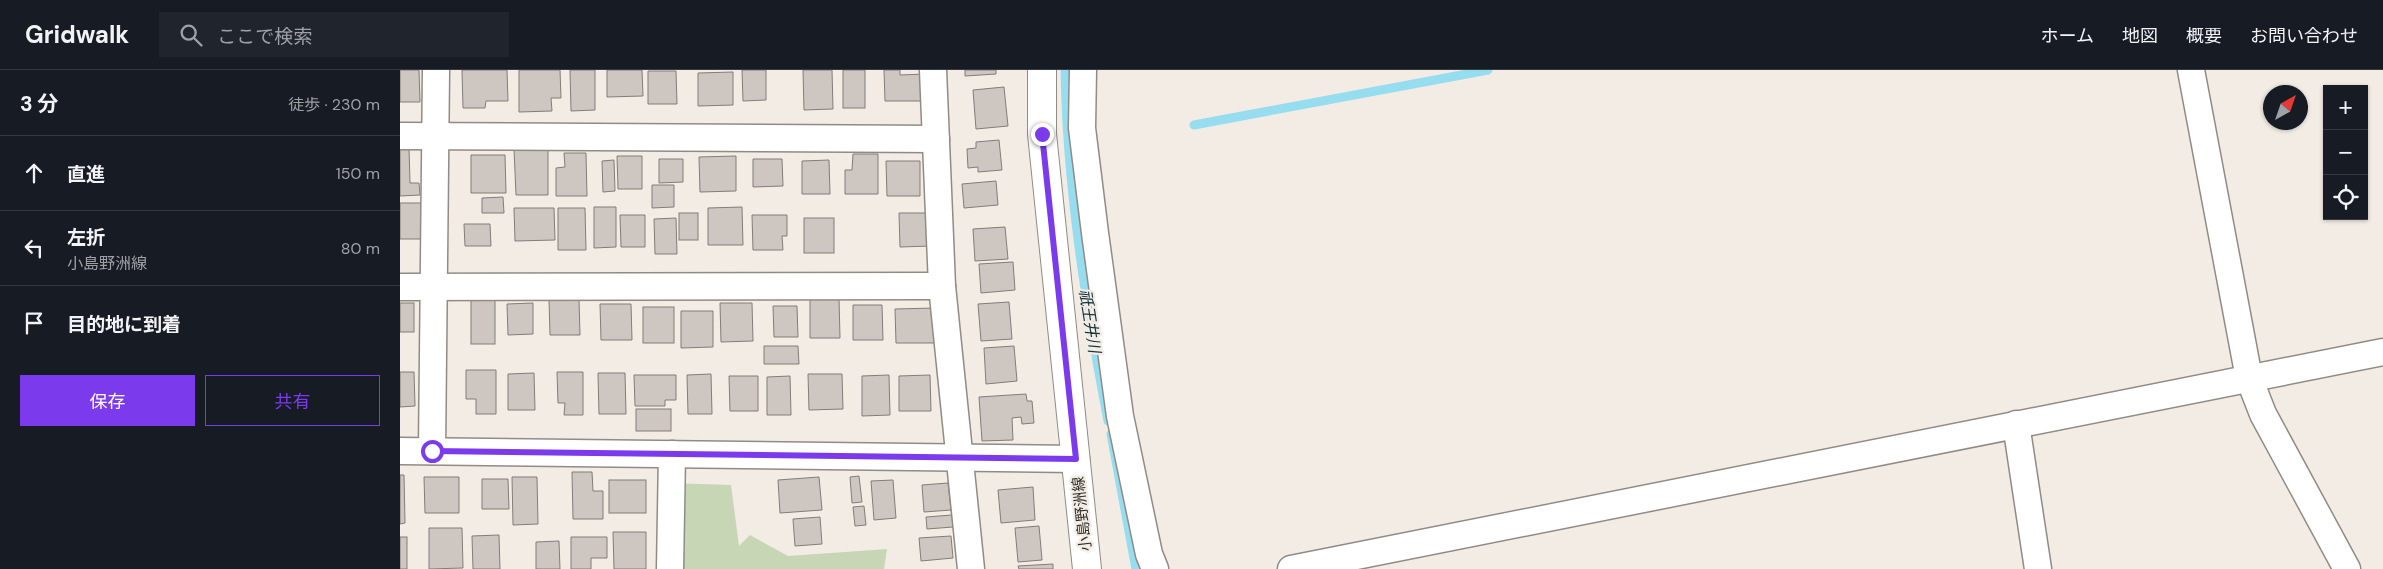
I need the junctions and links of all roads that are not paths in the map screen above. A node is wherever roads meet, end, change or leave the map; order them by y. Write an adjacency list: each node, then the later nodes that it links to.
1 (436, 70): 7 (street)
2 (933, 70): 8 (street)
3 (1042, 70): 19 (main road, 小島野洲線)
4 (1083, 70): 23 (street)
5 (2191, 70): 13 (street)
6 (400, 136): 7 (street)
7 (435, 136): 8 (street); 11 (street)
8 (936, 139): 9 (street)
9 (942, 286): 11 (street); 18 (street)
10 (400, 287): 11 (street)
11 (433, 288): 16 (street)
12 (2383, 352): 13 (street)
13 (2249, 378): 14 (street); 26 (street)
14 (2016, 424): 24 (street); 25 (street)
15 (400, 451): 16 (street)
16 (432, 451): 17 (street)
17 (672, 454): 18 (street); 20 (street)
18 (960, 458): 19 (street); 21 (street)
19 (1076, 459): 22 (main road, 小島野洲線)
20 (670, 569)
21 (971, 569)
22 (1087, 569)
23 (1155, 569)
24 (1291, 569)
25 (2038, 569)
26 (2347, 569)

